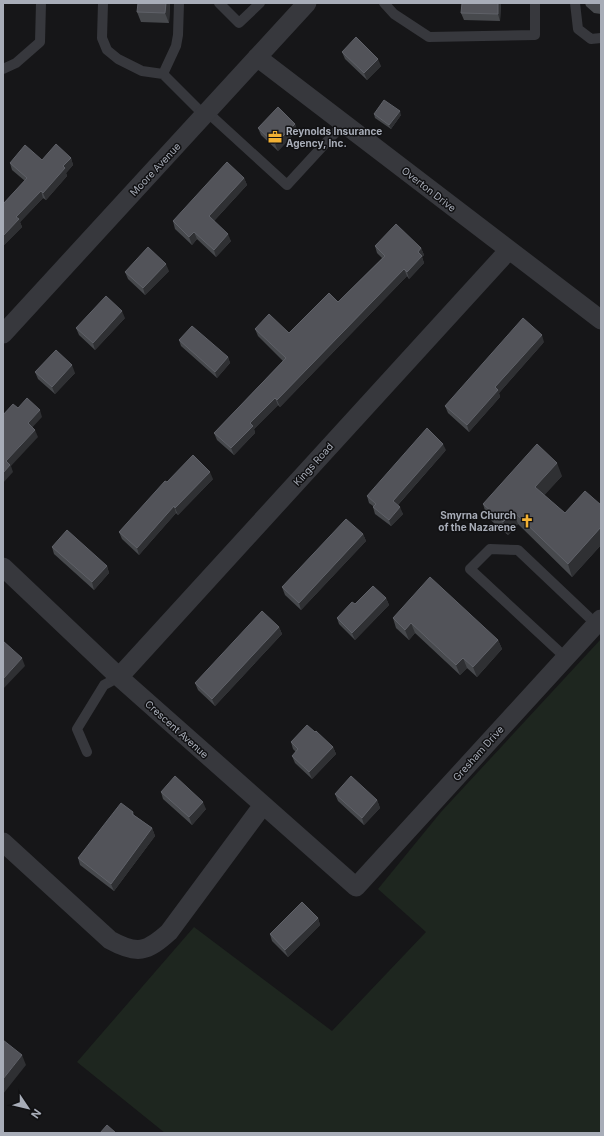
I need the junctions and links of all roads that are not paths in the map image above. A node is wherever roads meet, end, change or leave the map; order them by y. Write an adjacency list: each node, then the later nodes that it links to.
1 (41, 3): 12 (lane)
2 (103, 3): 13 (lane)
3 (179, 3): 13 (lane)
4 (219, 3): 5 (lane)
5 (260, 3)
6 (307, 3): 11 (street, Moore Avenue)
7 (384, 3): 8 (lane)
8 (535, 3)
9 (575, 3): 10 (lane)
10 (601, 38)
11 (257, 57): 14 (street, Moore Avenue); 15 (street, Overton Drive)
12 (3, 69)
13 (163, 74): 14 (lane)
14 (206, 114): 15 (lane); 18 (street, Moore Avenue)
15 (344, 123): 16 (street, Overton Drive)
16 (508, 251): 17 (street, Overton Drive); 22 (street, Kings Road)
17 (601, 320)
18 (3, 334)
19 (3, 567): 22 (street, Crescent Avenue)
20 (599, 621): 21 (street, Gresham Drive); 21 (lane)
21 (565, 657): 26 (street, Gresham Drive)
22 (119, 677): 23 (lane); 24 (street, Crescent Avenue)
23 (87, 752)
24 (263, 805): 25 (street); 26 (street, Crescent Avenue)
25 (3, 842)
26 (356, 887)

